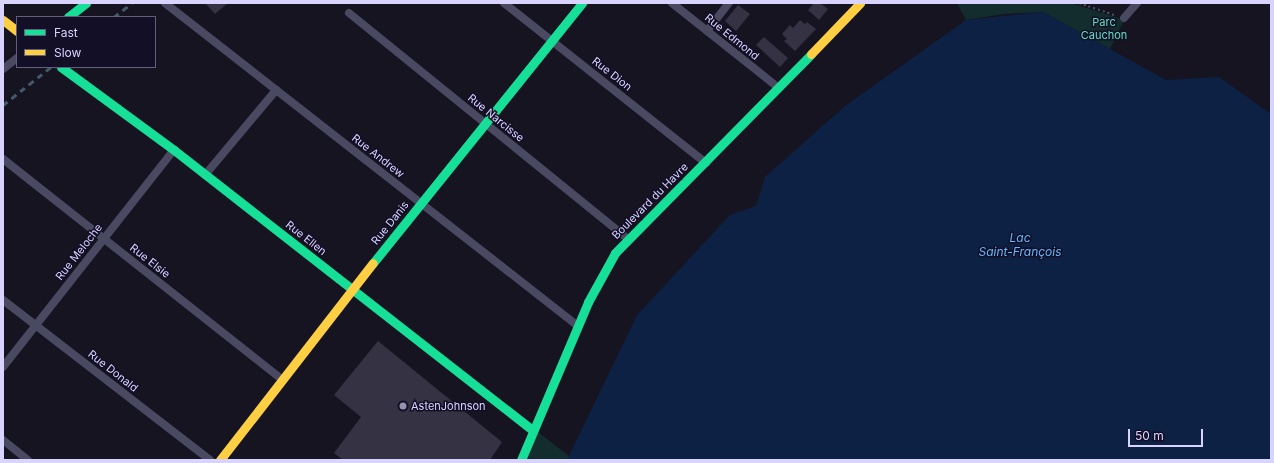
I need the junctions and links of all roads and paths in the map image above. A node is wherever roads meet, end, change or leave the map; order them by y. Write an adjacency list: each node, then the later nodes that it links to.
1 (86, 3): 11 (street)
2 (165, 3): 21 (street, Rue Andrew)
3 (504, 3): 16 (street, Rue Dion)
4 (582, 3): 16 (street, Rue Danis)
5 (672, 3): 15 (street, Rue Edmond)
6 (730, 3): 15 (street)
7 (860, 3): 20 (street, Boulevard du Havre)
8 (1078, 3): 12 (path)
9 (1137, 3): 12 (street)
10 (349, 13): 22 (street, Rue Narcisse)
11 (69, 16)
12 (1124, 18)
13 (3, 20): 14 (street)
14 (16, 30)
15 (707, 31): 20 (street, Rue Edmond)
16 (552, 41): 22 (street, Rue Danis); 25 (street, Rue Dion)
17 (16, 59): 19 (street)
18 (63, 68): 23 (street, Rue Ellen)
19 (3, 69)
20 (779, 88): 25 (street, Boulevard du Havre)
21 (276, 90): 26 (street); 27 (street, Rue Andrew)
22 (485, 124): 27 (street, Rue Danis); 29 (street, Rue Narcisse)
23 (174, 150): 26 (street, Rue Ellen); 28 (street, Rue Meloche)
24 (3, 159): 28 (street, Rue Elsie)
25 (706, 163): 29 (street, Boulevard du Havre)
26 (205, 175): 30 (street, Rue Ellen)
27 (421, 203): 30 (street, Rue Danis); 33 (street, Rue Andrew)
28 (104, 238): 32 (street, Rue Meloche); 35 (street, Rue Elsie)
29 (629, 240): 33 (street, Boulevard du Havre)
30 (352, 289): 35 (street, Rue Danis); 36 (street, Rue Ellen)
31 (3, 300): 32 (street, Rue Donald)
32 (36, 325): 34 (street, Rue Meloche); 39 (street, Rue Donald)
33 (578, 326): 36 (street, Boulevard du Havre)
34 (3, 367)
35 (282, 379): 40 (street, Rue Danis)
36 (534, 430): 41 (street, Boulevard du Havre)
37 (3, 440): 38 (street)
38 (28, 460)
39 (210, 460)
40 (220, 460)
41 (521, 460)

